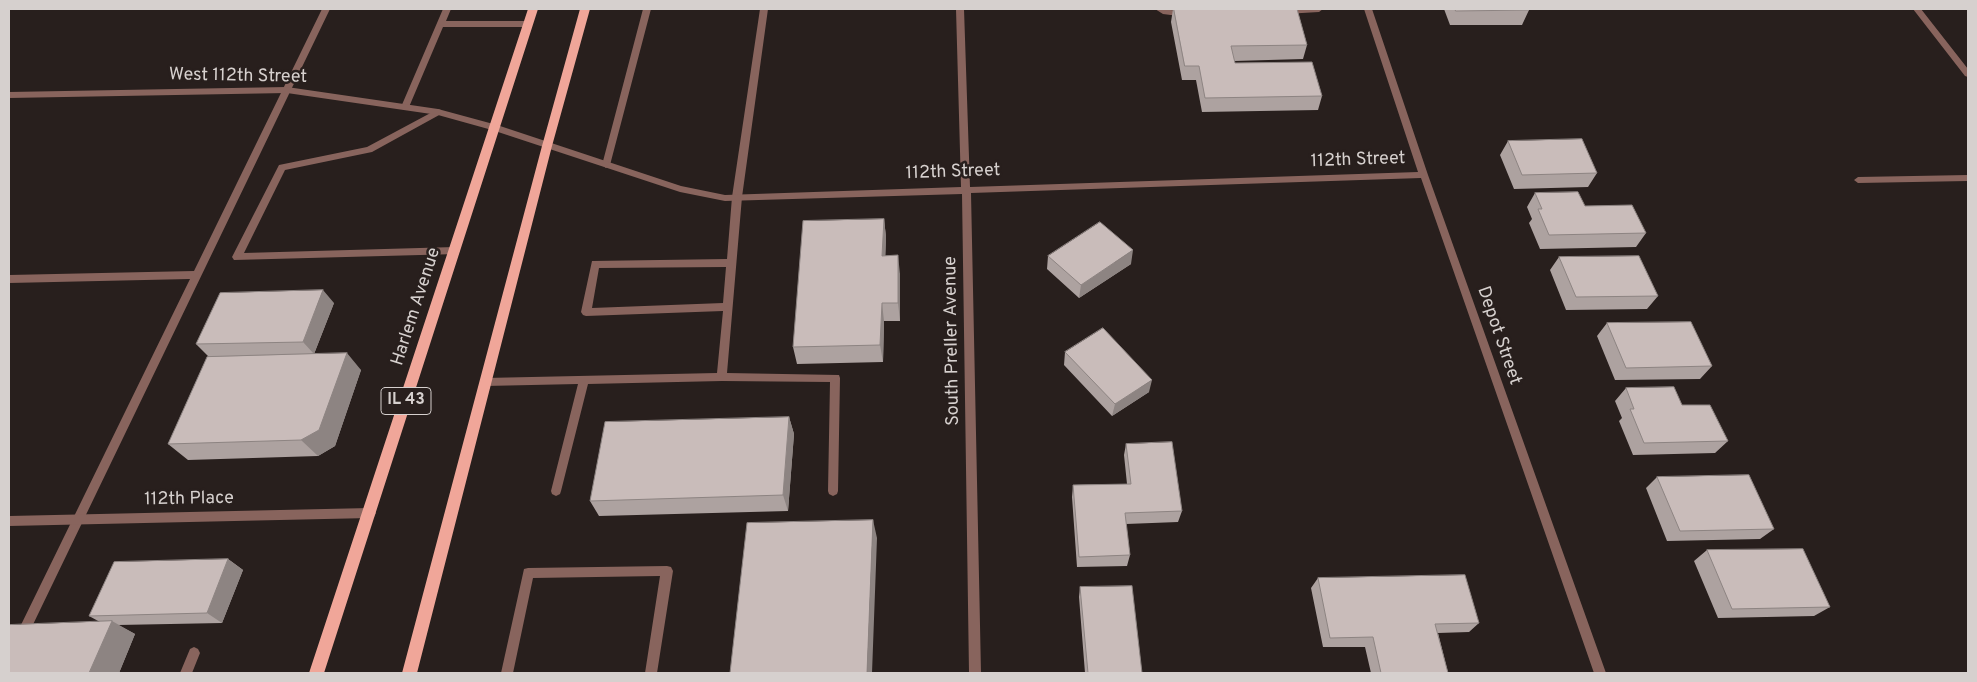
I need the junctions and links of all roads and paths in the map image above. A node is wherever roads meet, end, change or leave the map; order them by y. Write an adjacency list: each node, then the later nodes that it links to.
1 (326, 9): 17 (street)
2 (447, 9): 14 (street)
3 (533, 9): 15 (main road, Harlem Avenue / IL 43)
4 (585, 9): 22 (main road)
5 (647, 9): 23 (street)
6 (764, 9): 28 (street)
7 (960, 9): 27 (street, South Preller Avenue)
8 (1160, 9): 13 (street)
9 (1319, 9): 12 (street)
10 (1368, 9): 24 (street, Depot Street)
11 (1917, 9): 16 (street)
12 (1272, 11)
13 (1193, 14)
14 (441, 24): 15 (street); 19 (street)
15 (528, 24): 21 (main road, Harlem Avenue / IL 43)
16 (1968, 74)
17 (286, 90): 18 (street, West 112th Street); 19 (street, West 112th Street); 31 (street)
18 (9, 95)
19 (405, 108): 20 (street, West 112th Street)
20 (438, 112): 21 (street, West 112th Street); 29 (street)
21 (494, 127): 22 (street, 112th Street); 29 (main road, Harlem Avenue / IL 43)
22 (547, 146): 23 (street, 112th Street); 36 (main road)
23 (606, 165): 28 (street, 112th Street)
24 (1424, 175): 27 (street, 112th Street); 50 (street, Depot Street)
25 (1968, 178): 26 (street)
26 (1858, 180)
27 (966, 189): 28 (street, 112th Street); 49 (street, South Preller Avenue)
28 (737, 197): 30 (street)
29 (455, 250): 39 (main road, Harlem Avenue / IL 43)
30 (732, 263): 33 (street); 33 (street)
31 (197, 276): 32 (street); 40 (street)
32 (9, 279)
33 (728, 308): 34 (street)
34 (722, 377): 35 (street); 38 (street)
35 (584, 380): 36 (street); 37 (street)
36 (485, 382): 46 (main road)
37 (556, 491)
38 (833, 491)
39 (370, 513): 40 (street, 112th Place); 45 (main road, Harlem Avenue / IL 43)
40 (78, 519): 41 (street, 112th Place); 42 (street)
41 (9, 521)
42 (18, 645)
43 (194, 653): 44 (street)
44 (186, 673)
45 (316, 673)
46 (408, 673)
47 (507, 673): 48 (street)
48 (651, 673)
49 (975, 673)
50 (1600, 673)

